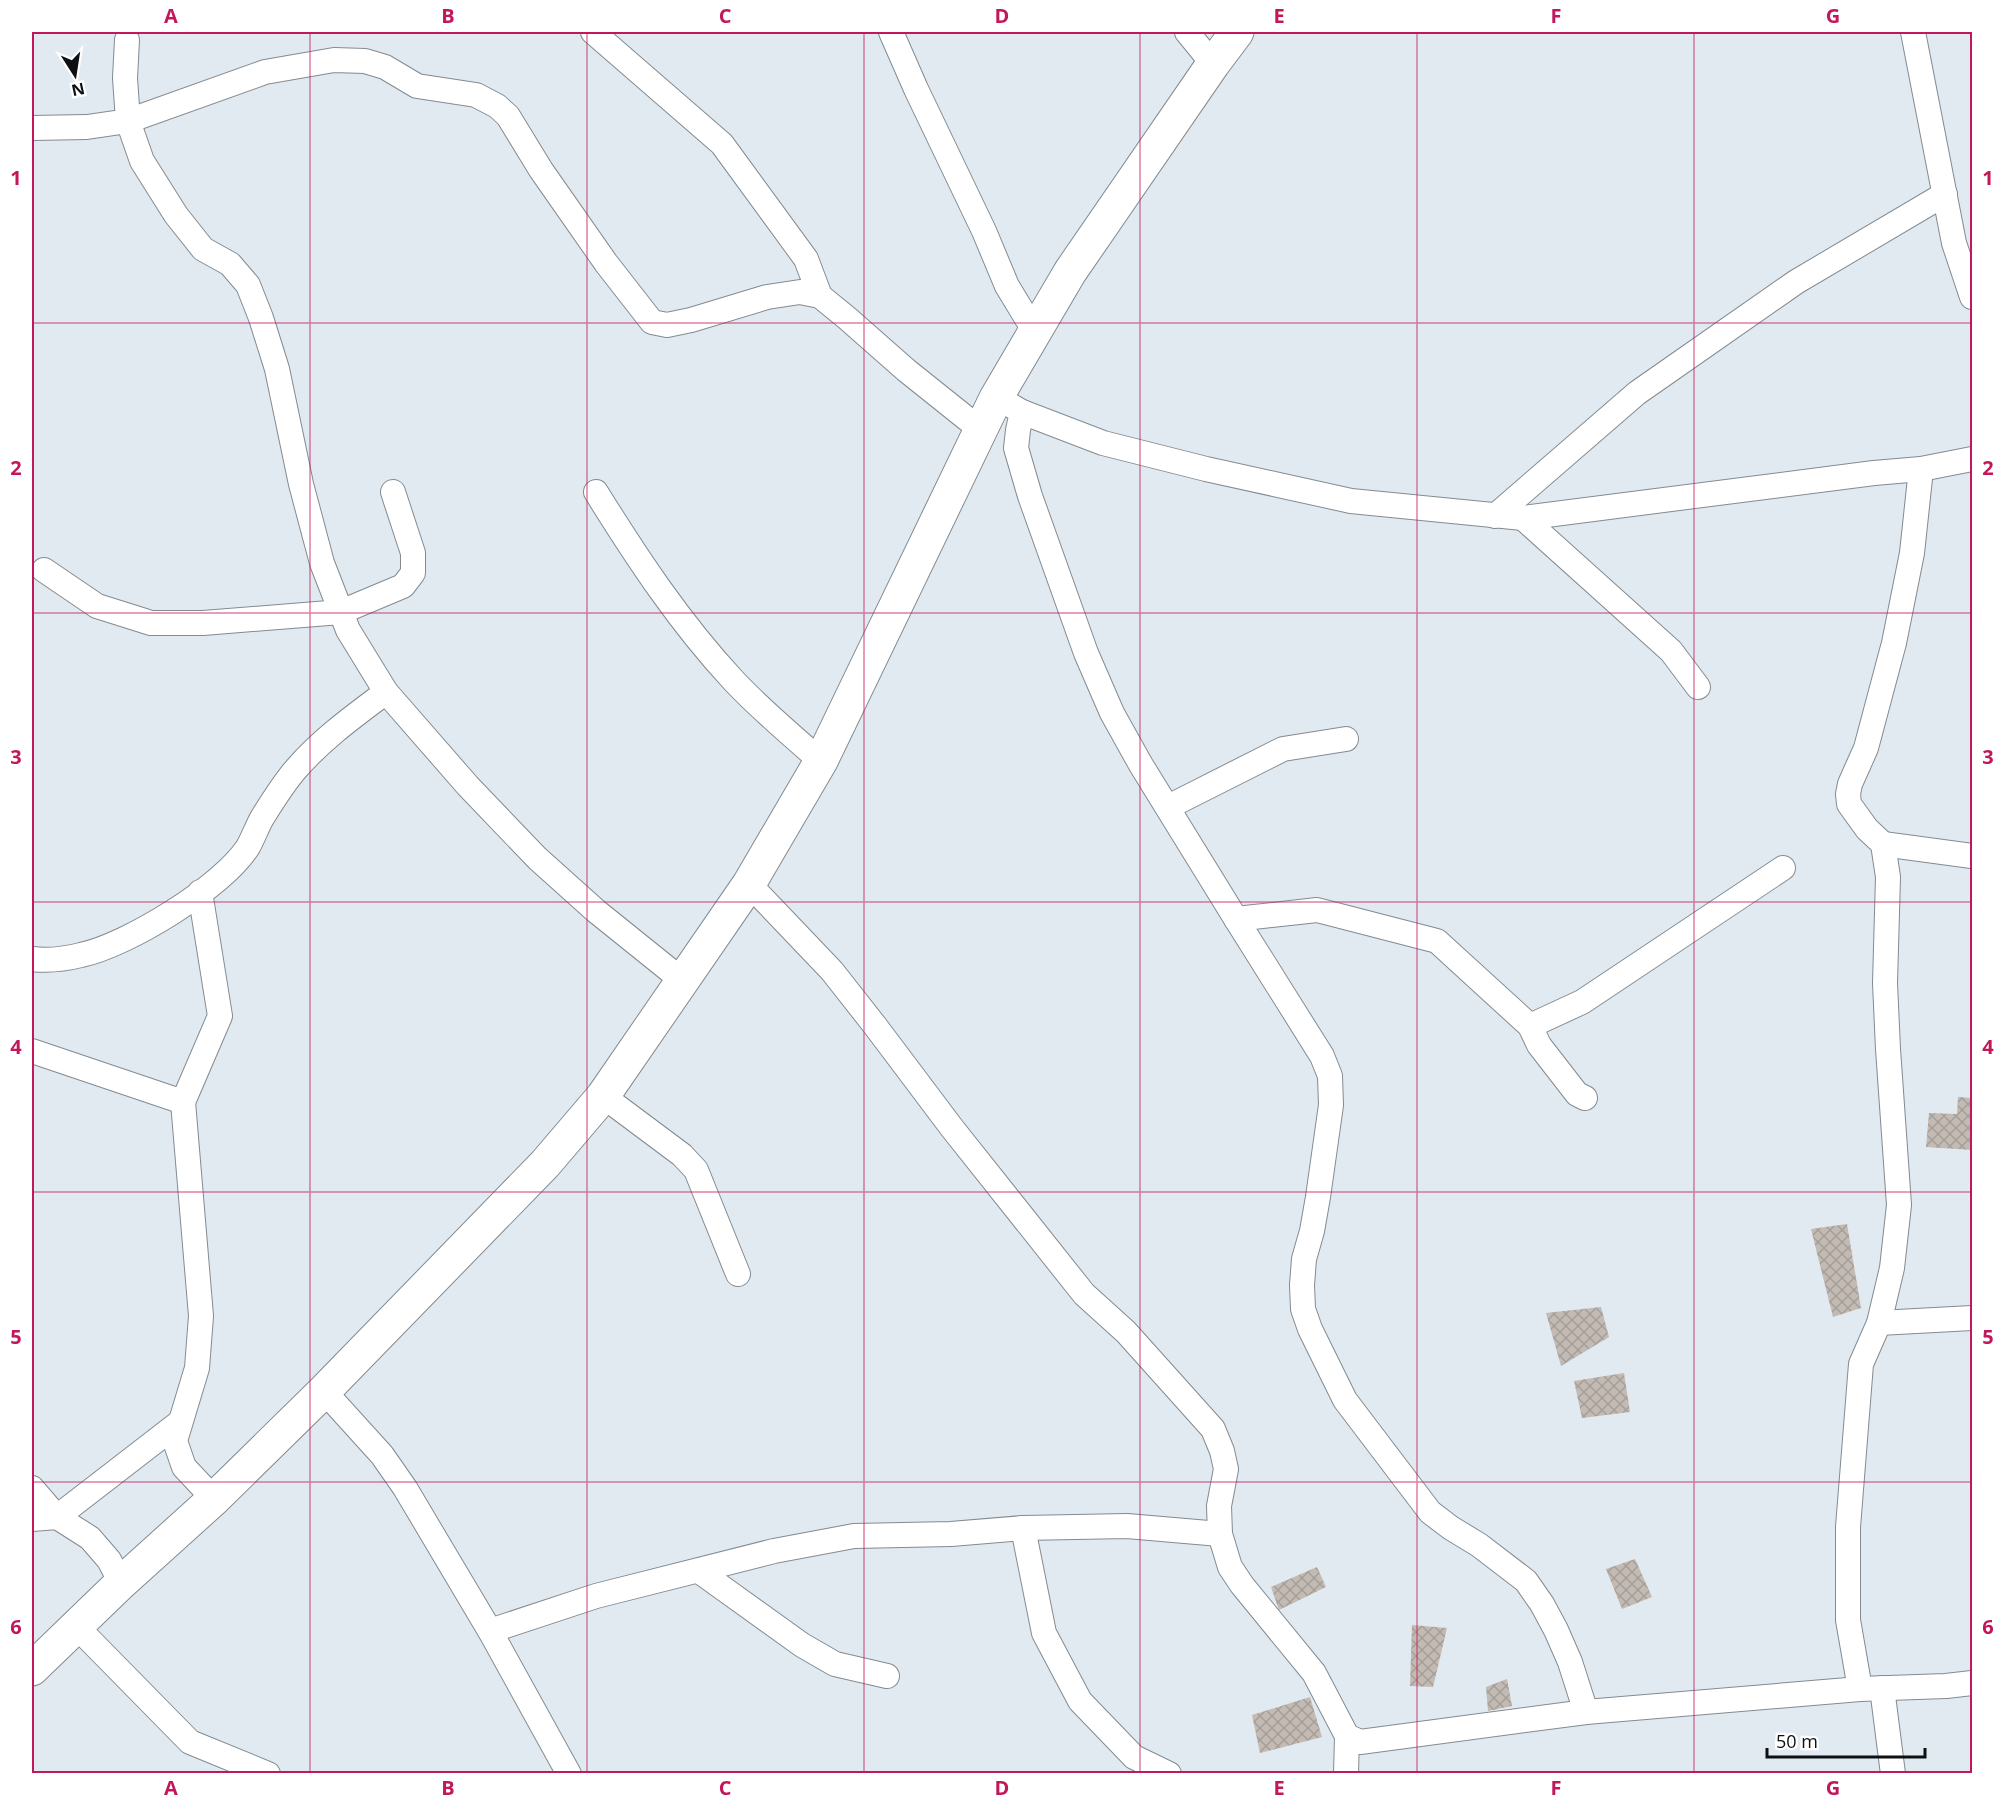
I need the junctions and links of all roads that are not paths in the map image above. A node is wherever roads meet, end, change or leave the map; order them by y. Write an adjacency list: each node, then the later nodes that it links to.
1 (593, 32): 12 (street)
2 (891, 32): 13 (street)
3 (1187, 32): 7 (street)
4 (1238, 32): 7 (main road)
5 (1913, 32): 10 (street)
6 (127, 40): 8 (street)
7 (1213, 64): 13 (main road)
8 (128, 120): 9 (street); 12 (street); 23 (street)
9 (32, 128)
10 (1945, 194): 11 (street); 20 (street)
11 (1970, 283)
12 (820, 296): 15 (street)
13 (1035, 332): 14 (main road)
14 (1009, 405): 15 (main road); 20 (street); 28 (street)
15 (981, 430): 27 (main road)
16 (1972, 459): 17 (street)
17 (1921, 469): 21 (street); 29 (street)
18 (393, 492): 23 (street)
19 (596, 492): 27 (street)
20 (1495, 516): 21 (street)
21 (1523, 518): 24 (street)
22 (44, 570): 23 (street)
23 (340, 612): 25 (street)
24 (1698, 687)
25 (386, 692): 33 (street); 36 (street)
26 (1346, 739): 28 (street)
27 (821, 761): 32 (main road)
28 (1168, 807): 34 (street)
29 (1883, 844): 30 (street); 44 (street)
30 (1972, 856)
31 (1783, 868): 37 (street)
32 (749, 884): 36 (main road); 52 (street)
33 (200, 892): 35 (street); 41 (street)
34 (1236, 919): 37 (street); 61 (street)
35 (32, 959)
36 (683, 981): 39 (main road)
37 (1530, 1026): 40 (street)
38 (32, 1051): 41 (street)
39 (603, 1096): 42 (street); 45 (main road)
40 (1585, 1098)
41 (183, 1102): 46 (street)
42 (738, 1274)
43 (1972, 1318): 44 (street)
44 (1879, 1323): 60 (street)
45 (324, 1390): 48 (main road); 56 (street)
46 (180, 1422): 48 (street); 49 (street)
47 (32, 1488): 49 (street)
48 (214, 1499): 54 (main road)
49 (57, 1517): 50 (street); 54 (street)
50 (32, 1519)
51 (1023, 1528): 52 (street); 53 (street); 65 (street)
52 (1220, 1534): 62 (street)
53 (699, 1571): 56 (street); 58 (street)
54 (121, 1583): 55 (main road)
55 (76, 1626): 57 (main road); 63 (street)
56 (490, 1631): 64 (street)
57 (32, 1670)
58 (887, 1676)
59 (1972, 1683): 60 (street)
60 (1871, 1689): 61 (street); 67 (street)
61 (1586, 1712): 62 (street)
62 (1347, 1736): 66 (street)
63 (268, 1773)
64 (569, 1773)
65 (1169, 1773)
66 (1346, 1773)
67 (1893, 1773)

